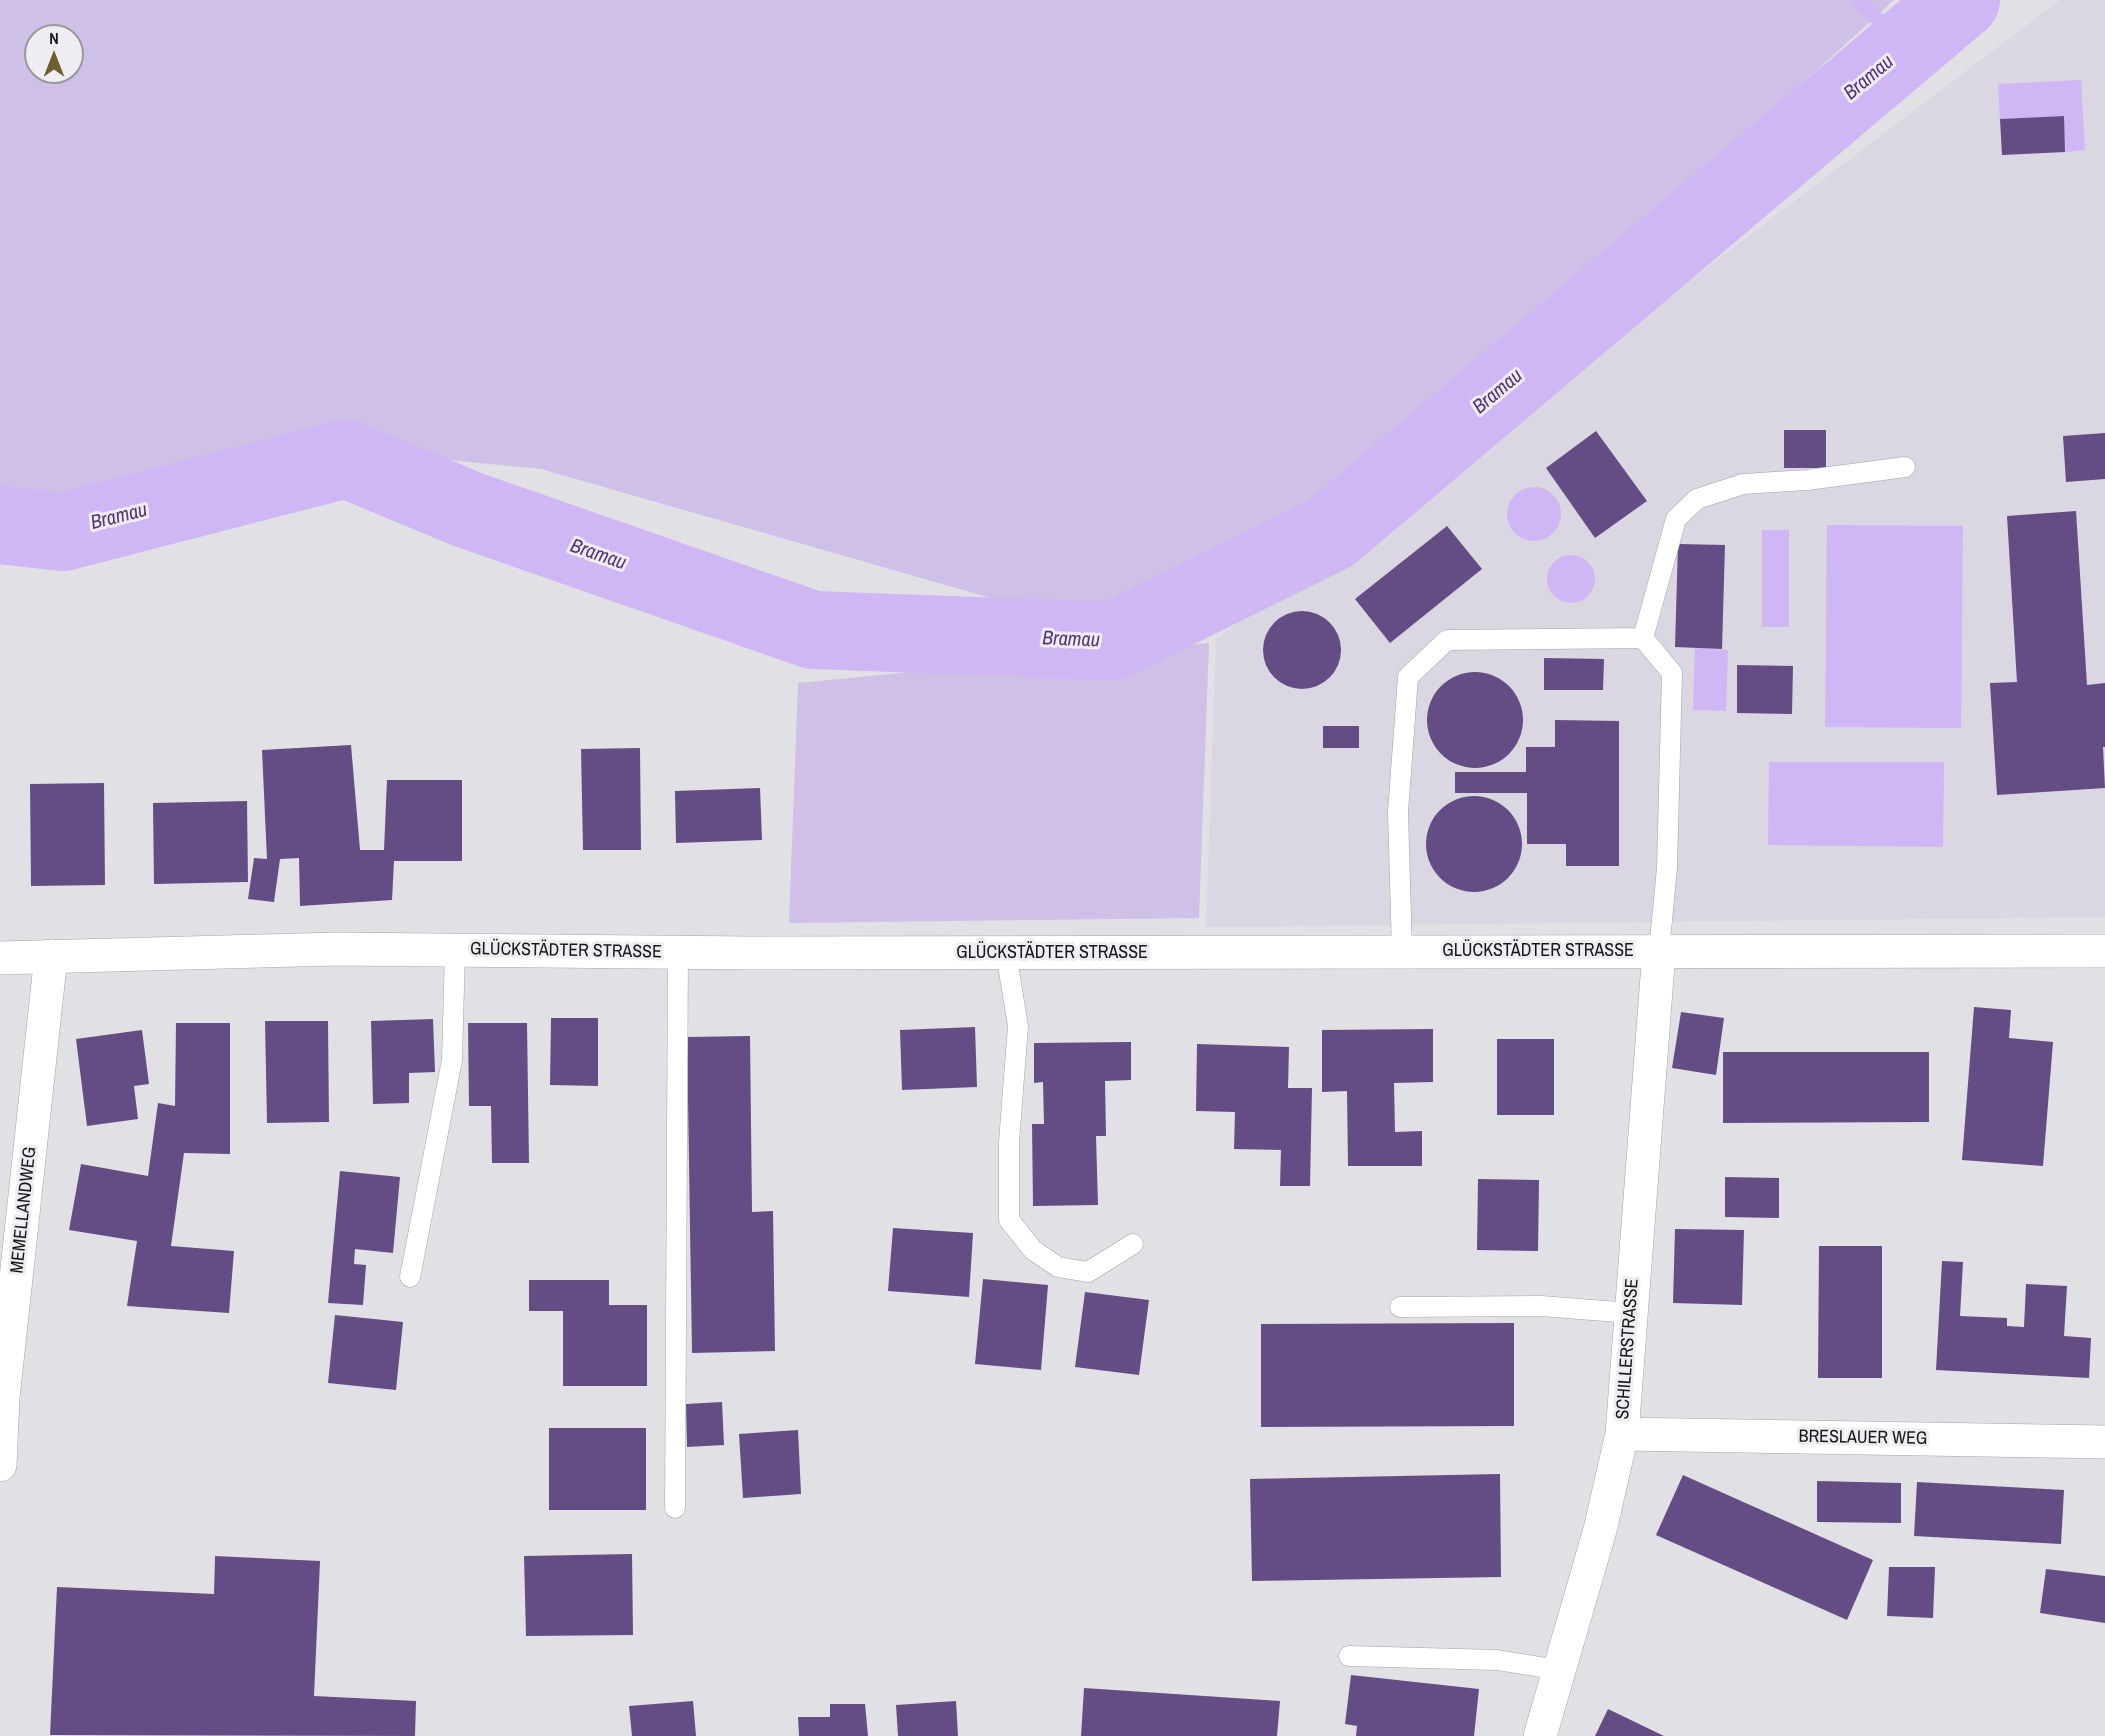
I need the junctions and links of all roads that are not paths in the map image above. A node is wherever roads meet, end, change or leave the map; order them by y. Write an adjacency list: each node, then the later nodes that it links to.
1 (1905, 467): 2 (lane)
2 (1643, 638): 4 (lane); 5 (lane)
3 (455, 950): 7 (street, GLÜCKSTÄDTER STRASSE); 9 (street, GLÜCKSTÄDTER STRASSE); 12 (lane)
4 (1402, 951): 5 (street, GLÜCKSTÄDTER STRASSE); 8 (street, GLÜCKSTÄDTER STRASSE)
5 (1659, 951): 6 (street, GLÜCKSTÄDTER STRASSE); 14 (street, SCHILLERSTRASSE)
6 (2105, 951)
7 (678, 952): 8 (street, GLÜCKSTÄDTER STRASSE); 18 (lane)
8 (1006, 953): 11 (lane)
9 (51, 956): 10 (street, GLÜCKSTÄDTER STRASSE); 17 (street, MEMELLANDWEG)
10 (0, 958)
11 (1134, 1244)
12 (410, 1277)
13 (1400, 1307): 14 (lane)
14 (1631, 1313): 15 (street, SCHILLERSTRASSE)
15 (1622, 1434): 16 (street, BRESLAUER WEG); 20 (street, SCHILLERSTRASSE)
16 (2105, 1442)
17 (0, 1465)
18 (675, 1508)
19 (1349, 1656): 20 (lane)
20 (1559, 1670): 21 (street, SCHILLERSTRASSE)
21 (1540, 1736)

